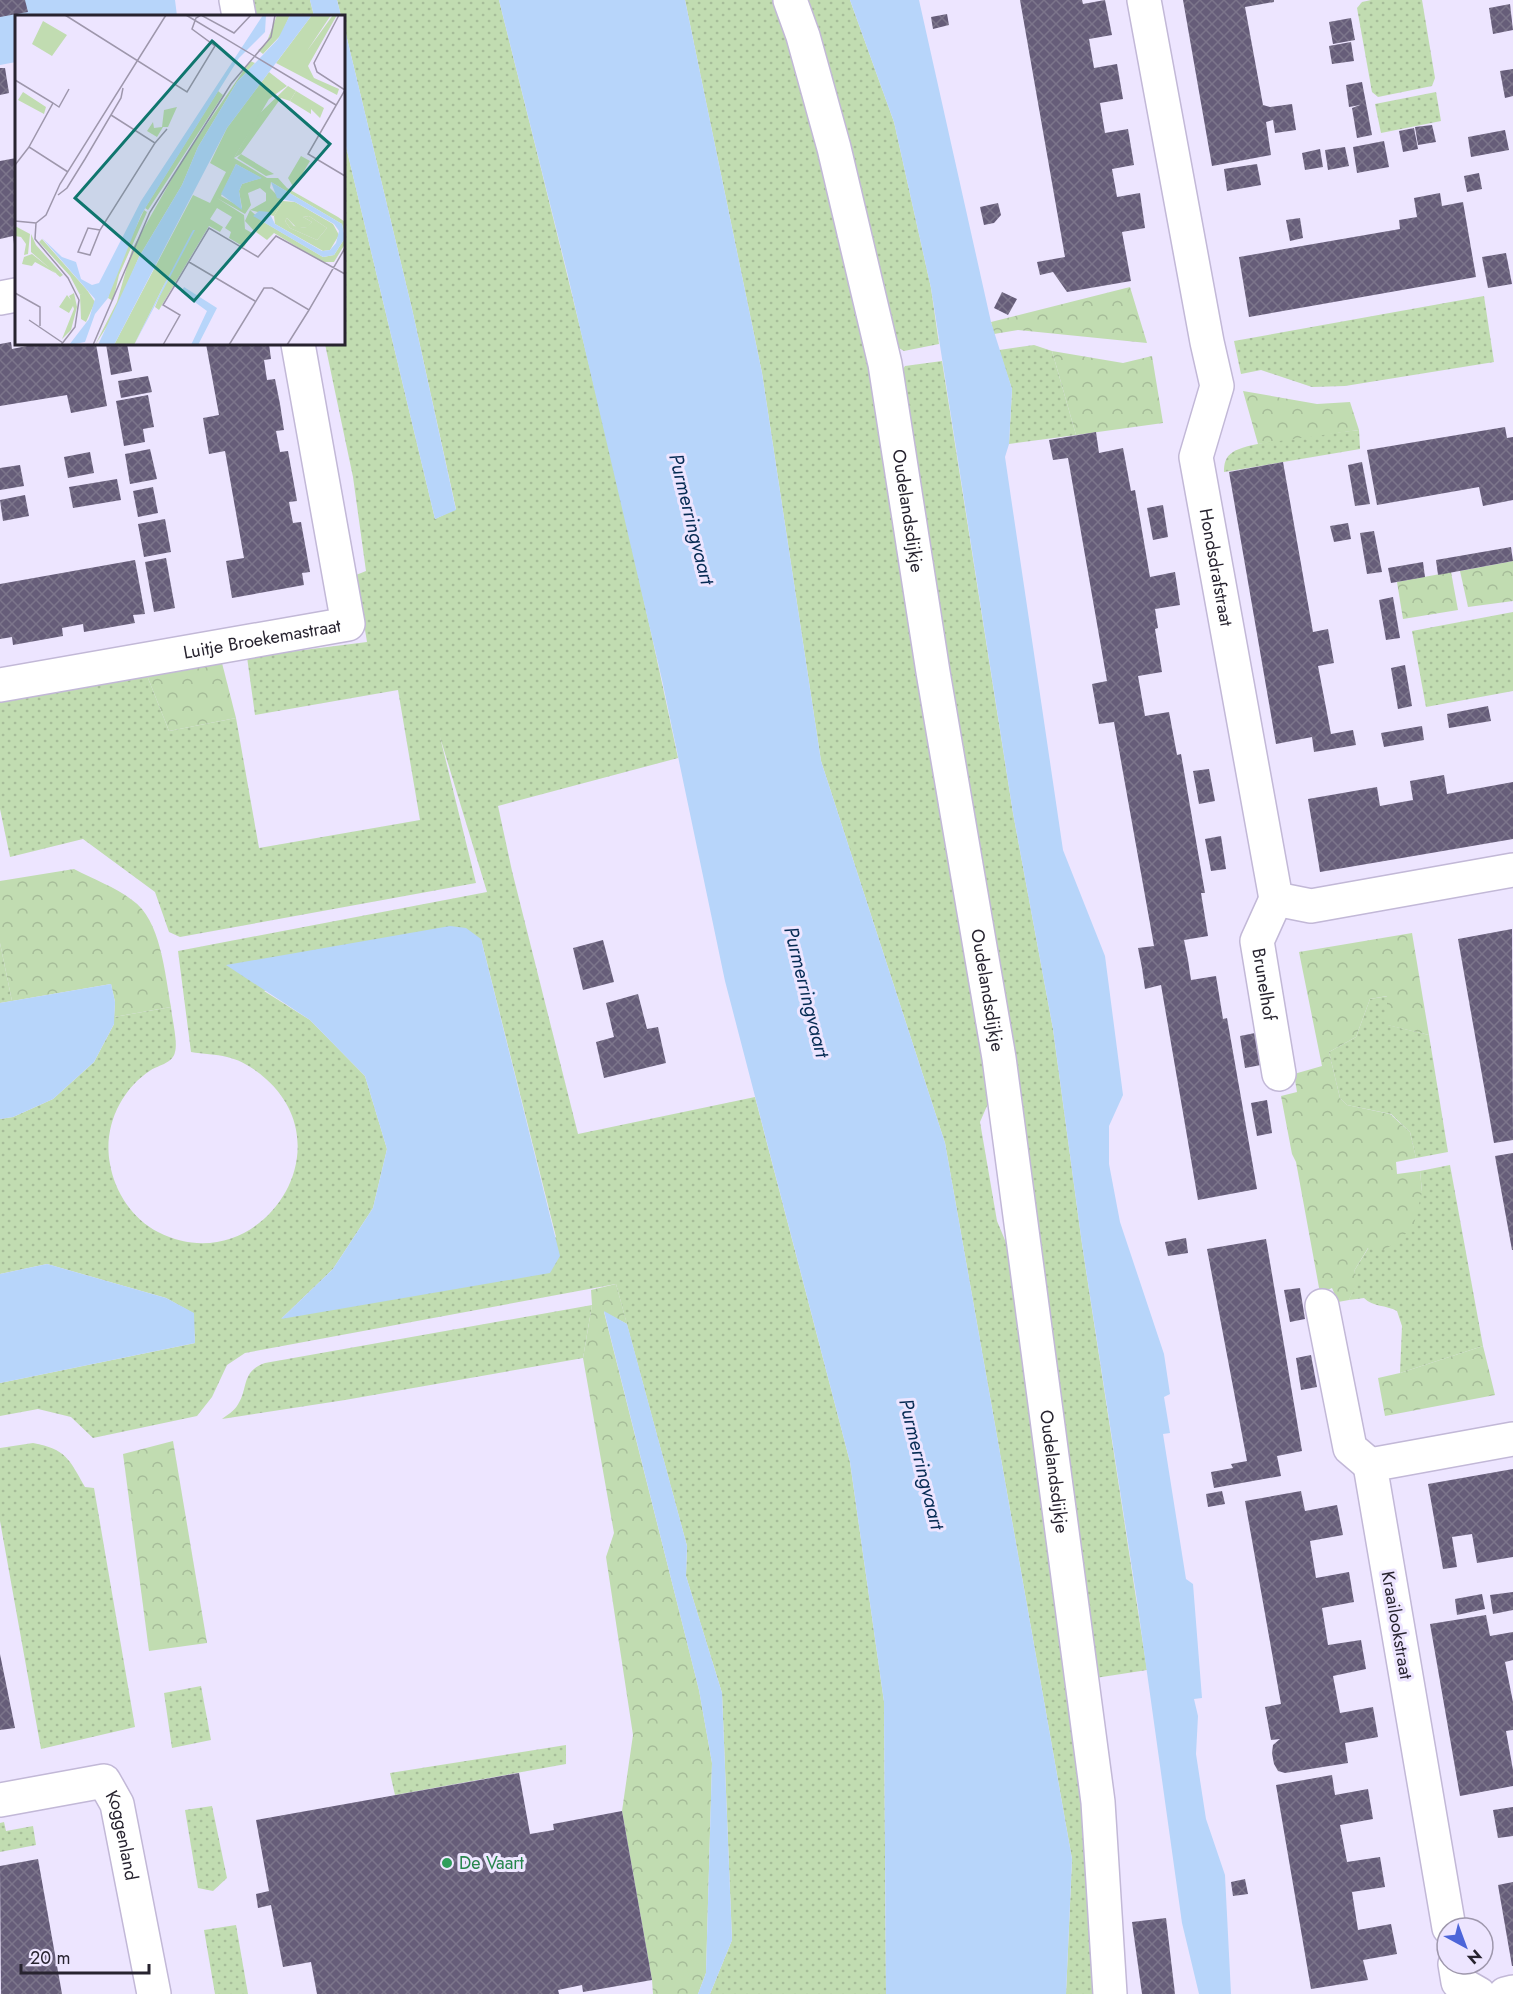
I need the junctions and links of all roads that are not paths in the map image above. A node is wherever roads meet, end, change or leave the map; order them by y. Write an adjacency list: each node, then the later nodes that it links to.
1 (236, 0): 4 (street)
2 (790, 0): 20 (street, Oudelandsdijkje)
3 (1144, 0): 10 (street, Hondsdrafstraat)
4 (239, 15)
5 (15, 295): 6 (street)
6 (0, 298)
7 (298, 345): 8 (street, Luitje Broekemastraat)
8 (0, 685)
9 (1513, 870): 10 (street)
10 (1276, 899): 11 (street, Brunelhof)
11 (1278, 1074)
12 (1322, 1306): 14 (street)
13 (1513, 1439): 14 (street)
14 (1370, 1465): 16 (street, Kraailookstraat)
15 (0, 1800): 19 (street, Koggenland)
16 (1447, 1916)
17 (1457, 1976): 21 (street)
18 (1513, 1992): 22 (street)
19 (154, 1994)
20 (1110, 1994)
21 (1479, 1994)
22 (1505, 1994)

